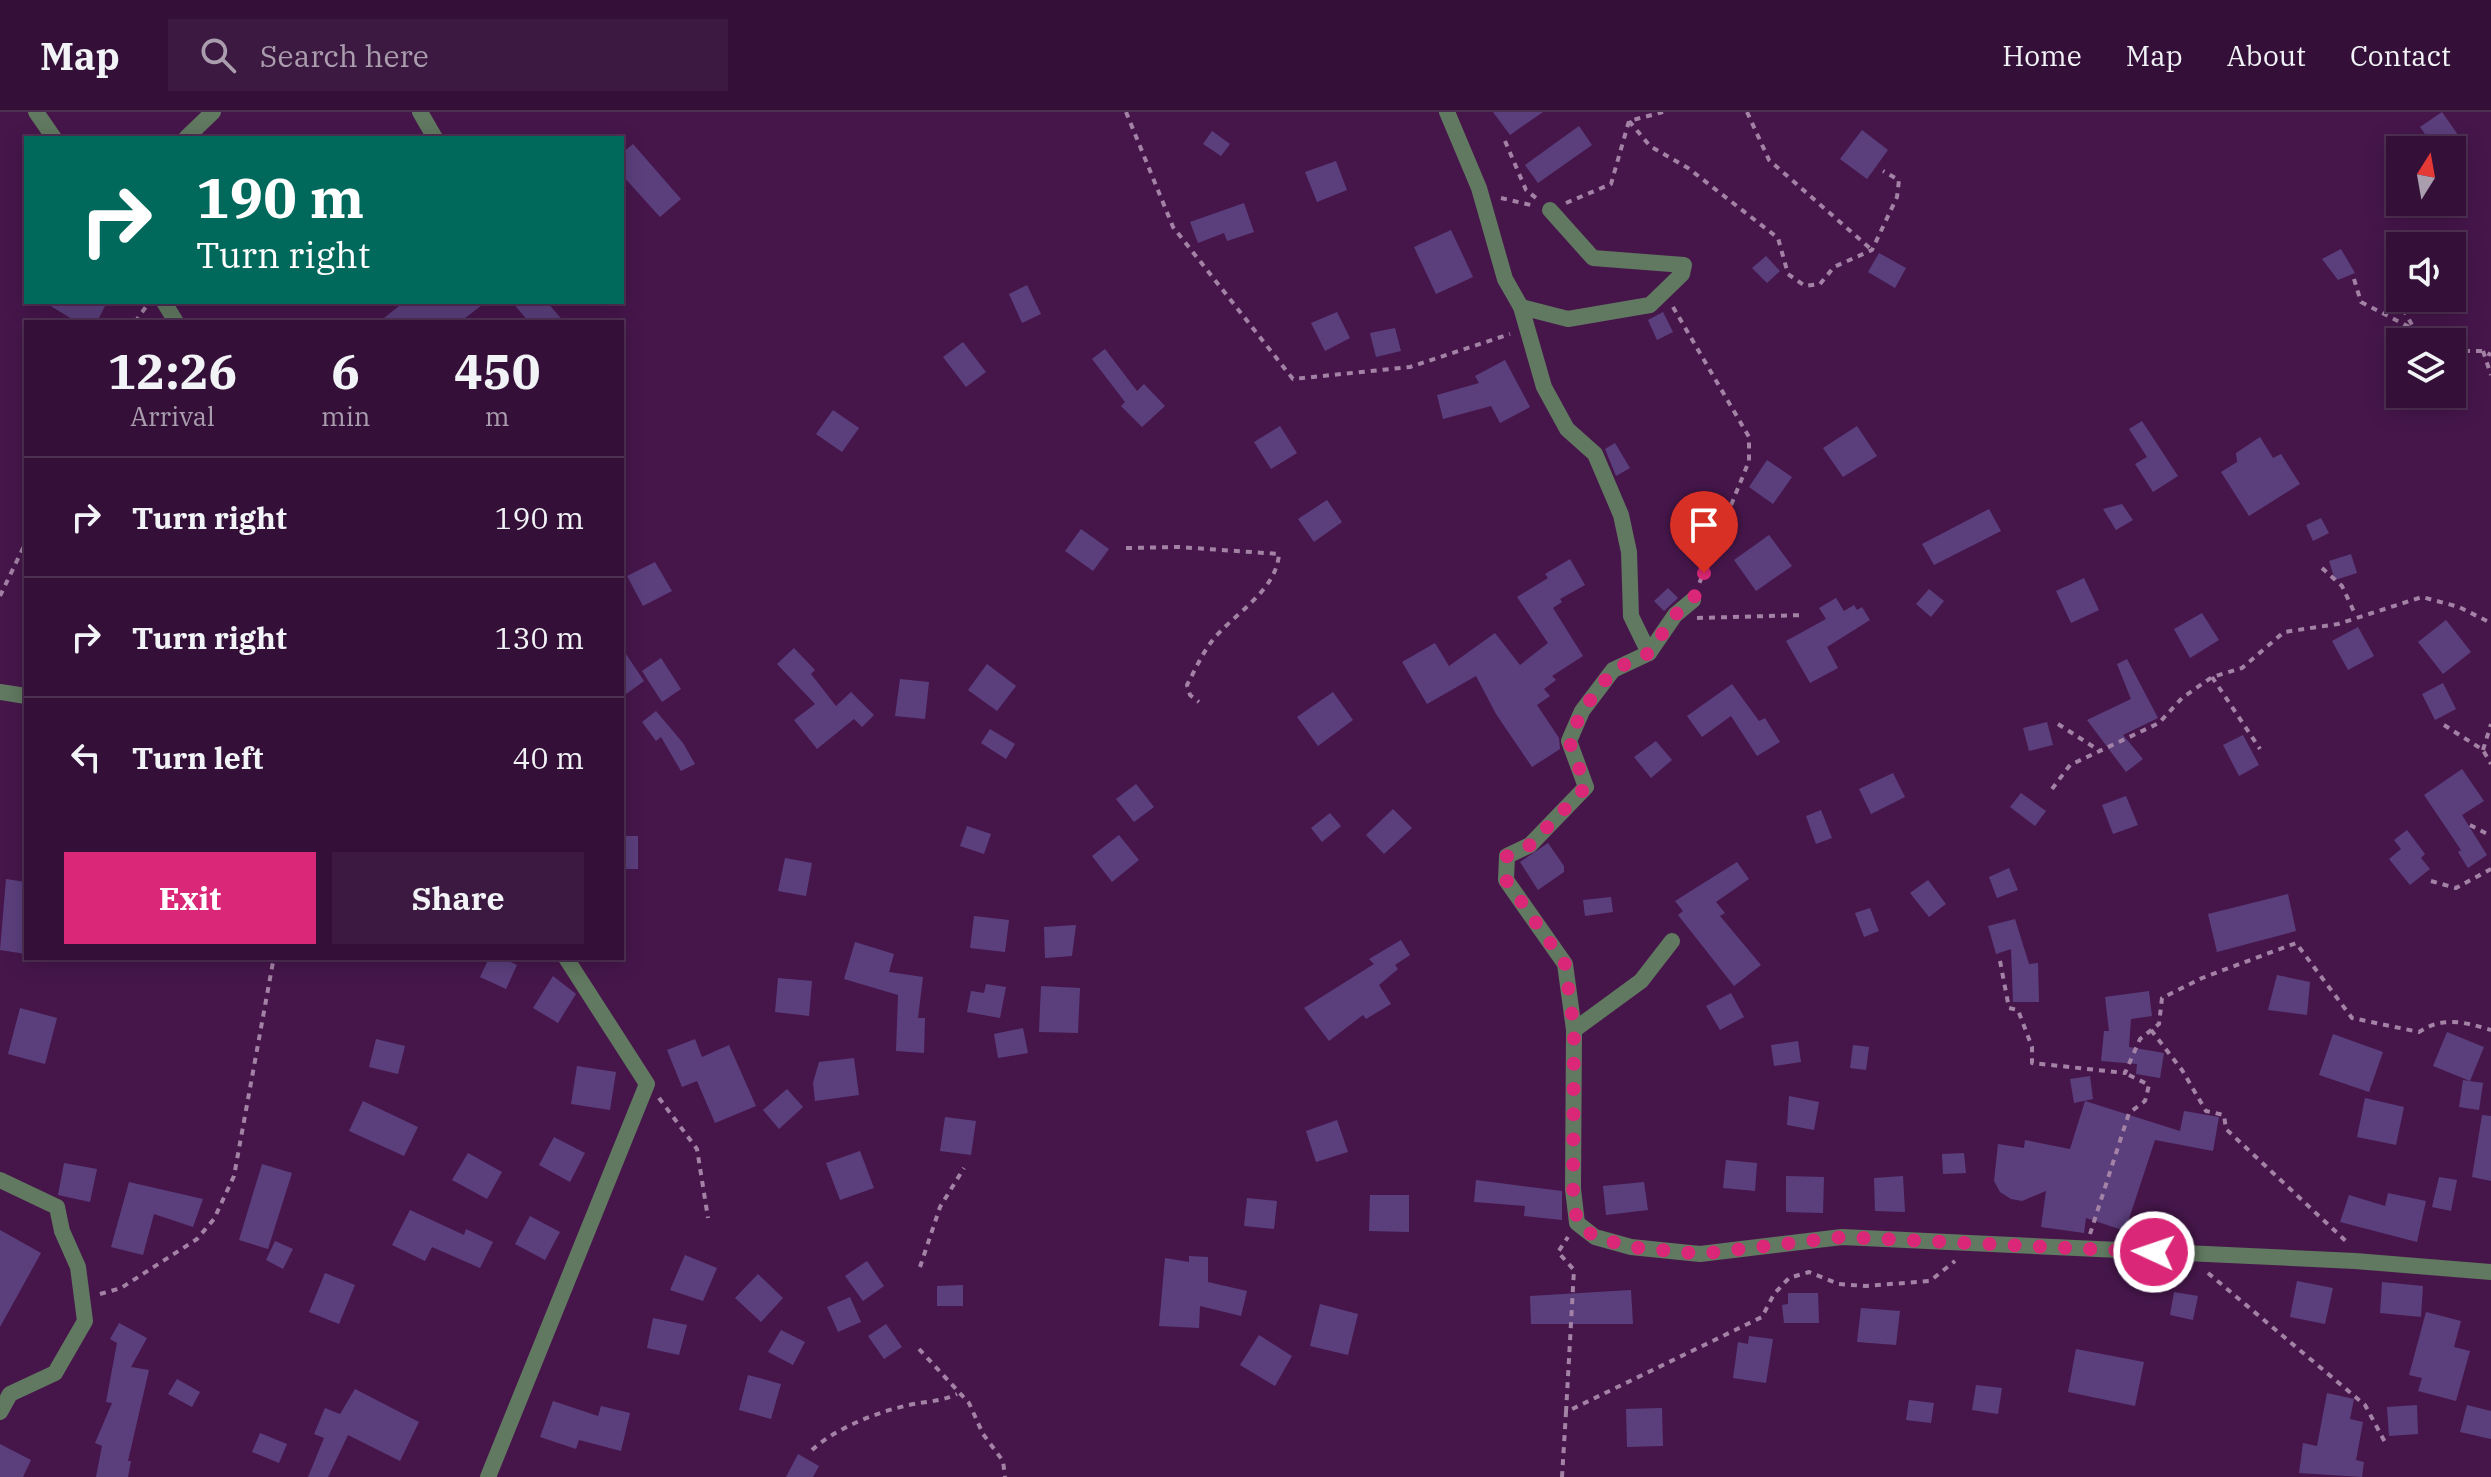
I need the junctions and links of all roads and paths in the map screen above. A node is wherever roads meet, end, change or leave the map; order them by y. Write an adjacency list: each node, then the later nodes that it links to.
1 (36, 112): 9 (street)
2 (213, 112): 10 (street)
3 (420, 112): 11 (street)
4 (1126, 112): 20 (path)
5 (1447, 112): 14 (street)
6 (1663, 112): 8 (path)
7 (1747, 112): 16 (path)
8 (1629, 121): 15 (path); 16 (path)
9 (53, 136)
10 (188, 136)
11 (434, 136)
12 (1505, 141): 15 (path)
13 (1883, 171): 16 (path)
14 (1480, 192): 15 (path); 19 (street)
15 (1550, 210): 18 (street)
16 (1872, 250)
17 (2354, 279): 21 (path)
18 (1663, 292): 19 (street); 30 (path)
19 (1521, 307): 20 (street)
20 (1528, 328): 35 (street)
21 (2411, 328)
22 (2466, 351): 23 (path)
23 (2483, 351): 24 (path); 25 (path)
24 (2491, 355)
25 (2491, 375)
26 (24, 546): 29 (path)
27 (1126, 548): 39 (path)
28 (2322, 568): 33 (path)
29 (0, 596)
30 (1693, 600): 31 (street)
31 (1675, 615): 32 (path); 35 (street)
32 (1804, 615)
33 (2356, 616): 34 (path); 36 (path)
34 (2491, 623)
35 (1649, 653): 56 (street)
36 (2212, 677): 43 (path); 45 (path)
37 (0, 692): 38 (street)
38 (24, 696)
39 (1199, 702)
40 (2058, 724): 45 (path)
41 (2491, 724): 44 (path)
42 (2444, 725): 44 (path)
43 (2260, 749)
44 (2483, 750): 46 (path)
45 (2100, 751): 47 (path)
46 (2491, 764)
47 (2052, 789)
48 (2470, 825): 49 (path)
49 (2491, 836)
50 (2491, 869): 51 (path)
51 (2431, 881)
52 (1672, 941): 56 (street)
53 (567, 960): 60 (street)
54 (2000, 961): 59 (path)
55 (273, 962): 71 (path)
56 (1574, 1030): 64 (street)
57 (2151, 1030): 58 (path); 59 (path); 68 (path)
58 (2491, 1030)
59 (2125, 1073): 65 (path)
60 (647, 1084): 63 (path); 78 (street)
61 (964, 1168): 69 (path)
62 (0, 1180): 71 (street)
63 (708, 1218)
64 (1577, 1223): 66 (street); 75 (path)
65 (2090, 1231)
66 (1976, 1244): 67 (street); 75 (path)
67 (2185, 1253): 68 (street); 76 (path)
68 (2368, 1262): 70 (street)
69 (920, 1267)
70 (2491, 1272)
71 (82, 1299): 74 (street)
72 (919, 1349): 73 (path)
73 (957, 1394): 77 (path); 79 (path)
74 (0, 1412)
75 (1566, 1412): 80 (path)
76 (2386, 1444)
77 (812, 1450)
78 (488, 1477)
79 (1005, 1477)
80 (1562, 1477)

